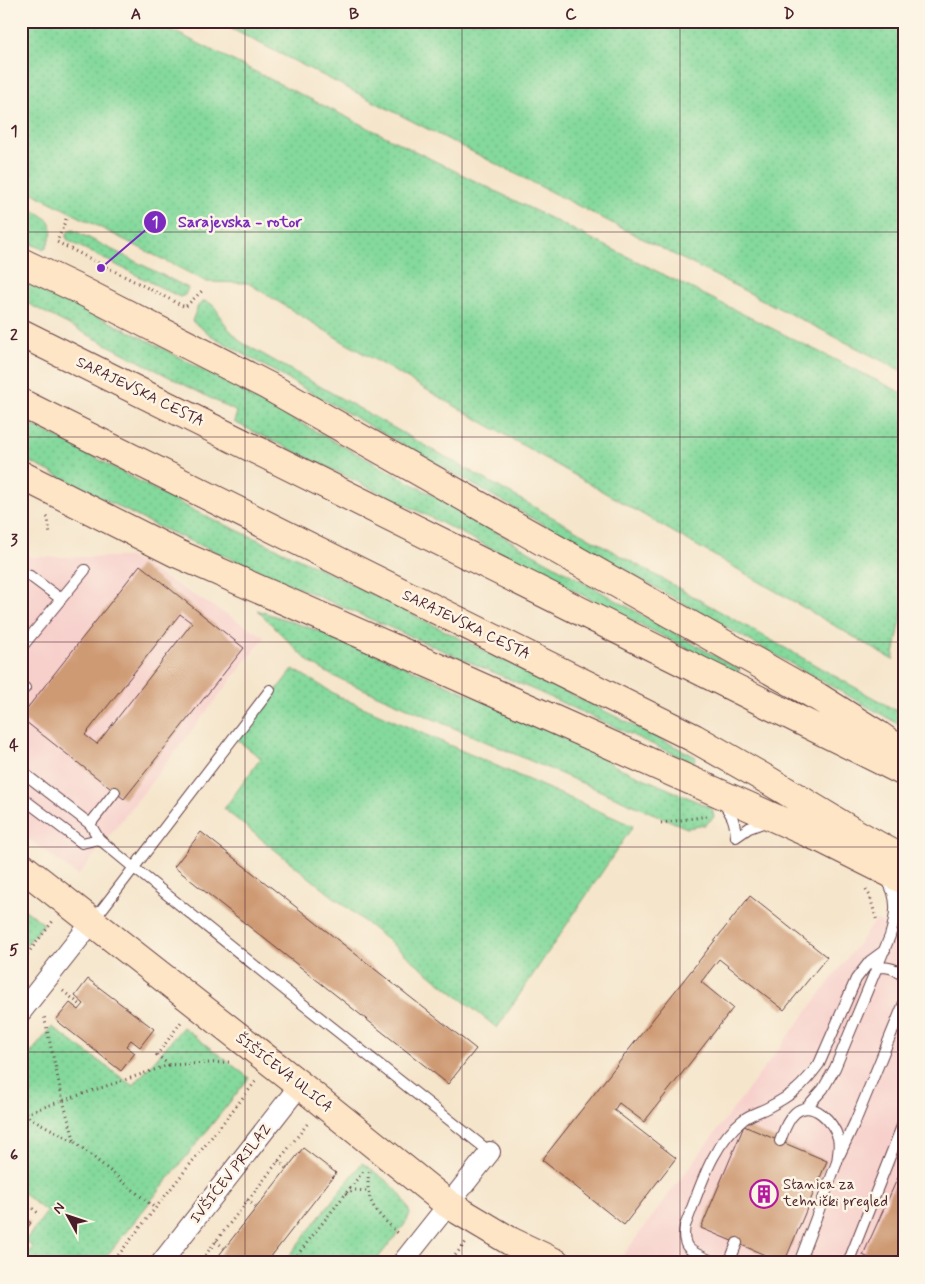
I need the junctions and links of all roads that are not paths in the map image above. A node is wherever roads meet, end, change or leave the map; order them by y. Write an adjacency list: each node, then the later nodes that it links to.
1 (21, 262): 12 (main road)
2 (21, 333): 14 (main road, SARAJEVSKA CESTA)
3 (21, 404): 19 (main road, SARAJEVSKA CESTA)
4 (21, 475): 22 (main road)
5 (85, 570): 7 (lane)
6 (21, 573): 7 (lane)
7 (61, 599): 8 (lane)
8 (21, 648)
9 (21, 685): 11 (lane)
10 (270, 690): 21 (lane)
11 (21, 692)
12 (904, 753)
13 (21, 771): 17 (lane)
14 (904, 772)
15 (115, 792): 17 (lane)
16 (21, 797): 18 (lane)
17 (90, 824): 18 (lane)
18 (99, 839): 21 (lane)
19 (904, 860)
20 (21, 866): 24 (main road, ŠIŠIĆEVA ULICA)
21 (134, 868): 24 (lane); 34 (lane)
22 (869, 875): 23 (main road); 25 (lane)
23 (904, 880)
24 (92, 922): 29 (street); 30 (main road, ŠIŠIĆEVA ULICA)
25 (885, 950): 26 (lane); 41 (lane)
26 (877, 967): 27 (lane); 31 (lane)
27 (904, 978)
28 (904, 1003): 35 (lane)
29 (21, 1012)
30 (294, 1093): 36 (main road, ŠIŠIĆEVA ULICA); 38 (street, IVŠIĆEV PRILAZ)
31 (806, 1108): 33 (lane); 35 (lane)
32 (904, 1121): 44 (lane)
33 (780, 1141)
34 (490, 1152): 36 (street)
35 (836, 1162): 43 (lane)
36 (448, 1204): 39 (street); 40 (main road, ŠIŠIĆEVA ULICA)
37 (737, 1243): 42 (lane)
38 (161, 1263)
39 (402, 1263)
40 (556, 1263)
41 (716, 1263)
42 (729, 1263)
43 (799, 1263)
44 (848, 1263)

